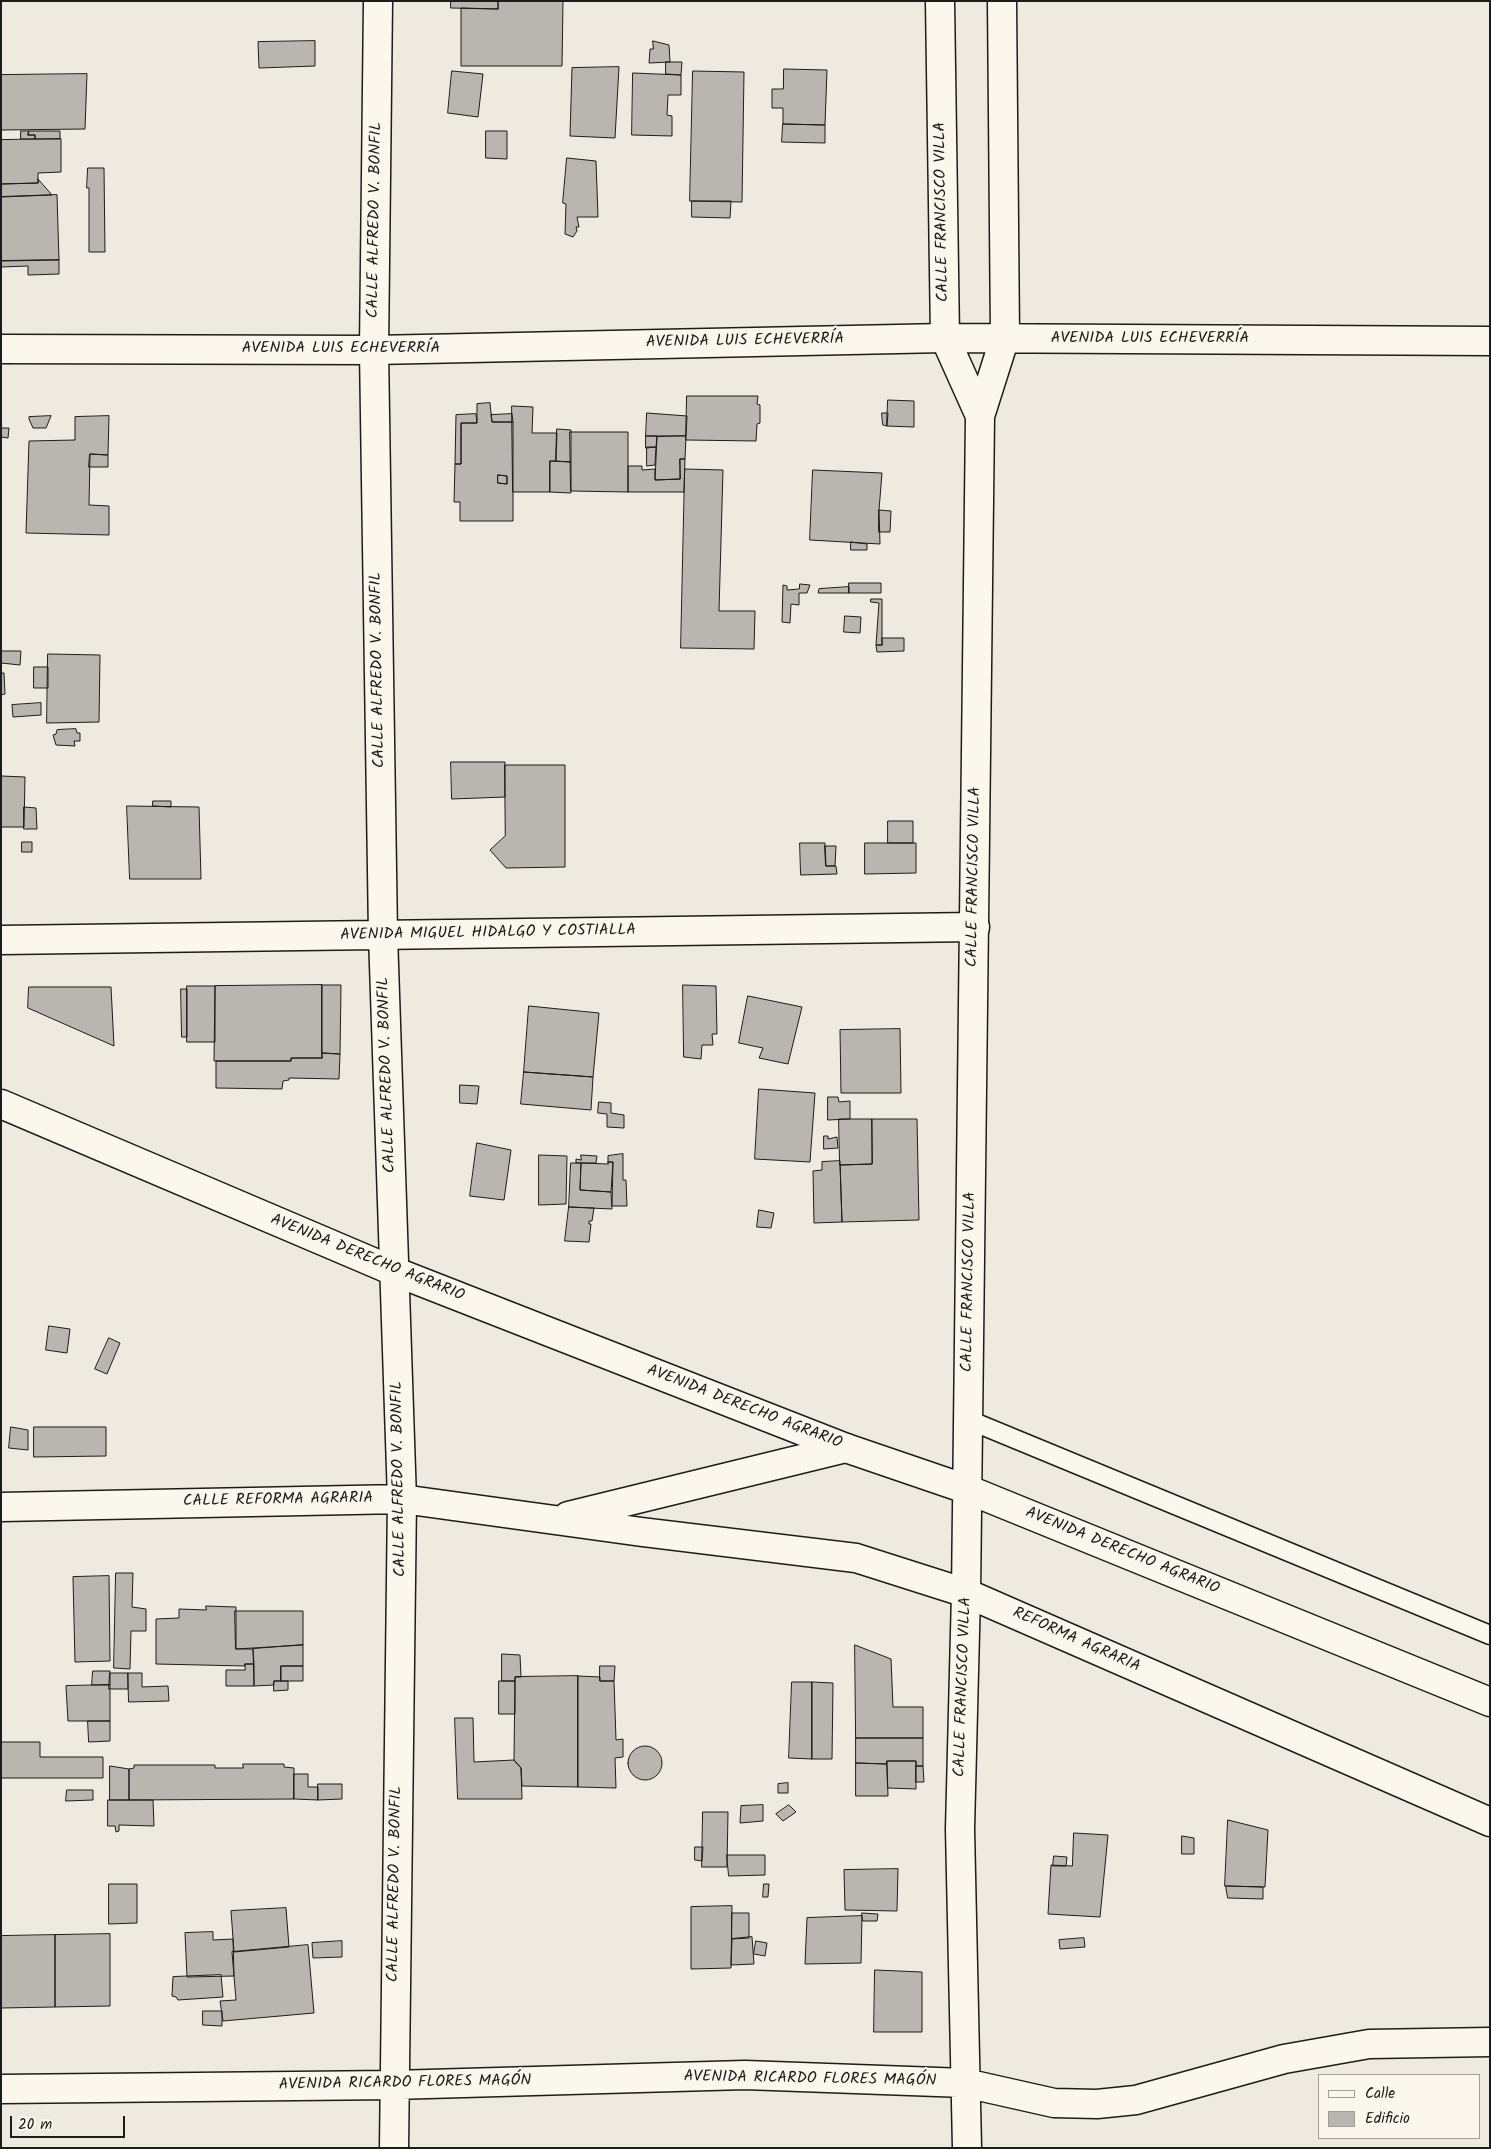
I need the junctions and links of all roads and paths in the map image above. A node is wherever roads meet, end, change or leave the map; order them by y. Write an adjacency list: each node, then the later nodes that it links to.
1 (378, 1): 8 (street, CALLE ALFREDO V. BONFIL)
2 (940, 1): 4 (street, CALLE FRANCISCO VILLA)
3 (1002, 1): 5 (street, CALLE FRANCISCO VILLA)
4 (944, 338): 5 (street, AVENIDA LUIS ECHEVERRÍA); 8 (street, AVENIDA LUIS ECHEVERRÍA); 9 (street, CALLE FRANCISCO VILLA)
5 (1005, 338): 6 (street, AVENIDA LUIS ECHEVERRÍA); 9 (street, CALLE FRANCISCO VILLA)
6 (1490, 341)
7 (1, 349): 8 (street, AVENIDA LUIS ECHEVERRÍA)
8 (374, 350): 11 (street, CALLE ALFREDO V. BONFIL)
9 (980, 416): 10 (street, CALLE FRANCISCO VILLA)
10 (975, 927): 11 (street, AVENIDA MIGUEL HIDALGO Y COSTIALLA); 15 (street, CALLE FRANCISCO VILLA)
11 (383, 935): 12 (street, AVENIDA MIGUEL HIDALGO Y COSTIALLA); 14 (street, CALLE ALFREDO V. BONFIL)
12 (1, 940)
13 (1, 1104): 14 (street, AVENIDA DERECHO AGRARIO)
14 (396, 1272): 16 (street, AVENIDA DERECHO AGRARIO); 18 (street, CALLE ALFREDO V. BONFIL)
15 (968, 1420): 17 (street, CALLE FRANCISCO VILLA); 23 (lane)
16 (846, 1448): 17 (street, AVENIDA DERECHO AGRARIO); 20 (street)
17 (969, 1490): 22 (street, CALLE FRANCISCO VILLA); 24 (street, AVENIDA DERECHO AGRARIO)
18 (402, 1499): 19 (street, CALLE REFORMA AGRARIA); 20 (street, CALLE REFORMA AGRARIA); 28 (street, CALLE ALFREDO V. BONFIL)
19 (1, 1507)
20 (554, 1519): 21 (street, CALLE REFORMA AGRARIA)
21 (642, 1532): 22 (street, REFORMA AGRARIA)
22 (966, 1593): 25 (street, REFORMA AGRARIA); 27 (street, CALLE FRANCISCO VILLA)
23 (1490, 1635)
24 (1490, 1702)
25 (1490, 1822)
26 (1490, 2042): 27 (street, AVENIDA RICARDO FLORES MAGÓN)
27 (965, 2083): 28 (street, AVENIDA RICARDO FLORES MAGÓN); 31 (street, CALLE FRANCISCO VILLA)
28 (393, 2085): 29 (street, AVENIDA RICARDO FLORES MAGÓN); 30 (street, CALLE ALFREDO V. BONFIL)
29 (1, 2089)
30 (394, 2148)
31 (967, 2148)

